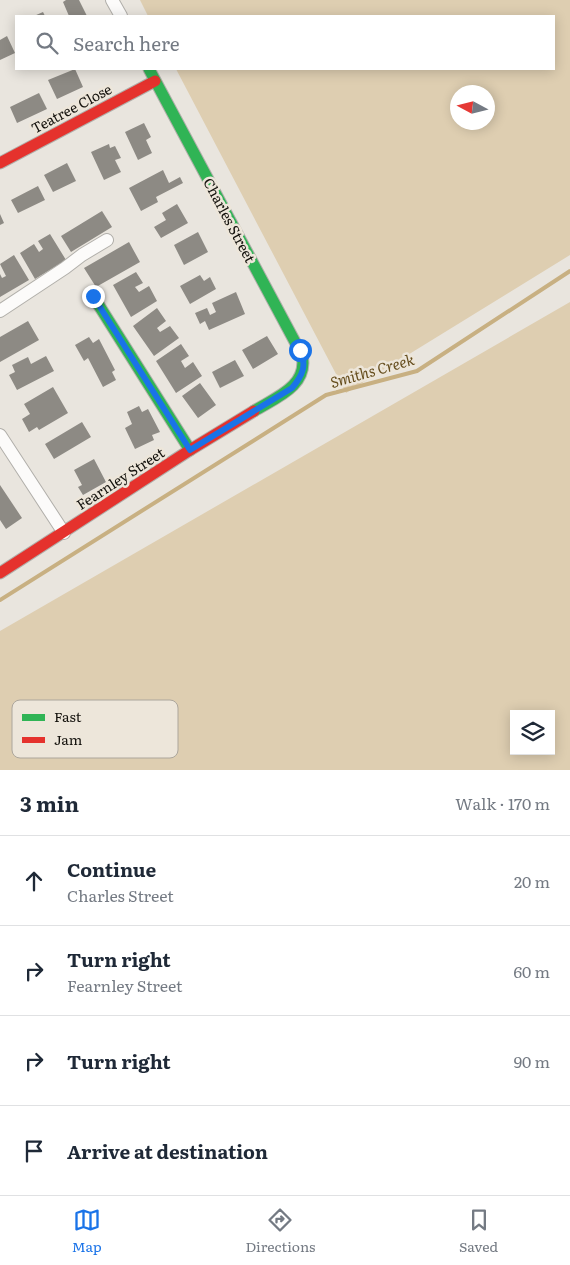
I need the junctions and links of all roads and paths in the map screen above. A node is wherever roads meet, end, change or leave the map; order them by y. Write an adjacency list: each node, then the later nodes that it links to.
1 (112, 0): 2 (street)
2 (120, 15)
3 (150, 70): 4 (street, Charles Street)
4 (155, 81): 5 (street, Teatree Close); 9 (street, Charles Street)
5 (0, 163)
6 (107, 240): 8 (street)
7 (93, 296): 11 (street)
8 (0, 311)
9 (303, 372): 11 (street, Fearnley Street)
10 (0, 436): 12 (street)
11 (190, 450): 12 (street, Fearnley Street)
12 (64, 533): 13 (street, Fearnley Street)
13 (0, 573)

